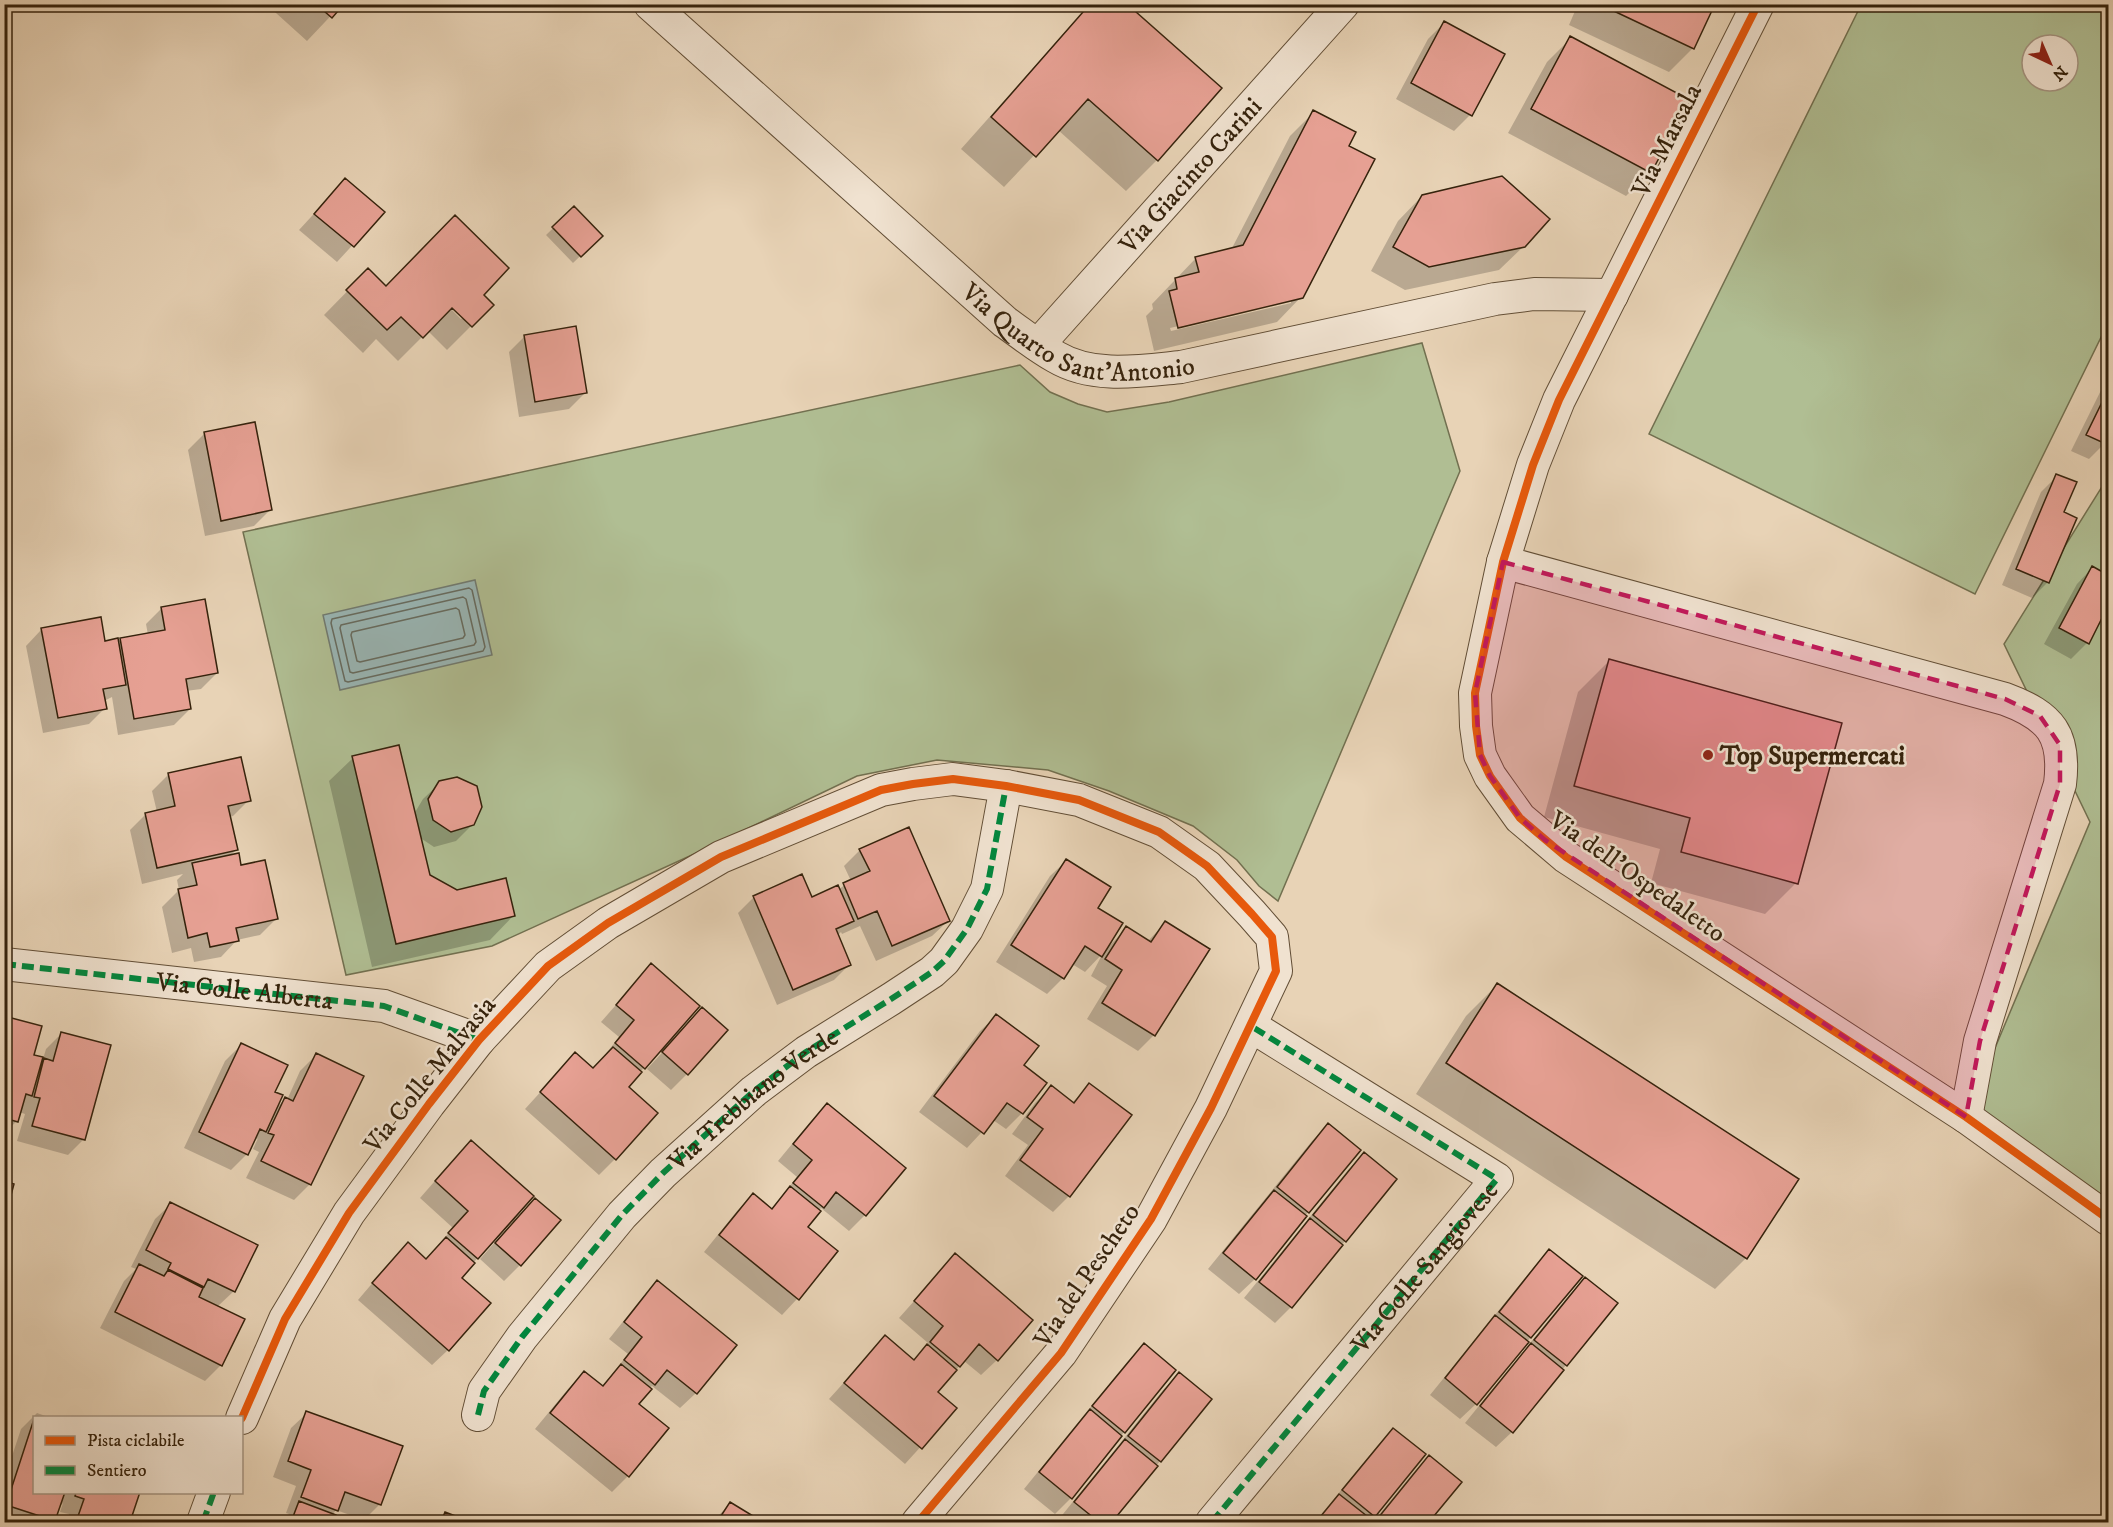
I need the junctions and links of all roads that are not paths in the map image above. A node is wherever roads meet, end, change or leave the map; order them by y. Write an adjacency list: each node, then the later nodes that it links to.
1 (650, 4): 5 (street, Via Quarto Sant'Antonio)
2 (1343, 4): 5 (street, Via Giacinto Carini)
3 (1758, 4): 4 (street, Via Marsala)
4 (1611, 295): 5 (street, Via Quarto Sant'Antonio); 6 (street, Via dell'Ospedaletto)
5 (1038, 345)
6 (1503, 562): 11 (street, Via dell'Ospedaletto); 11 (street)
7 (1006, 786): 9 (street, Via Colle Malvasia); 10 (street, Via Colle Malvasia); 13 (street, Via Trebbiano Verde)
8 (4, 964): 10 (street, Via Colle Alberta)
9 (1251, 1026): 17 (street, Via del Pescheto); 18 (street, Via Colle Sangiovese)
10 (479, 1040): 14 (street, Via Colle Malvasia)
11 (1966, 1118): 12 (street, Via dell'Ospedaletto)
12 (2109, 1218)
13 (477, 1415)
14 (243, 1416)
15 (213, 1494): 16 (street)
16 (203, 1522)
17 (918, 1522)
18 (1212, 1522)

